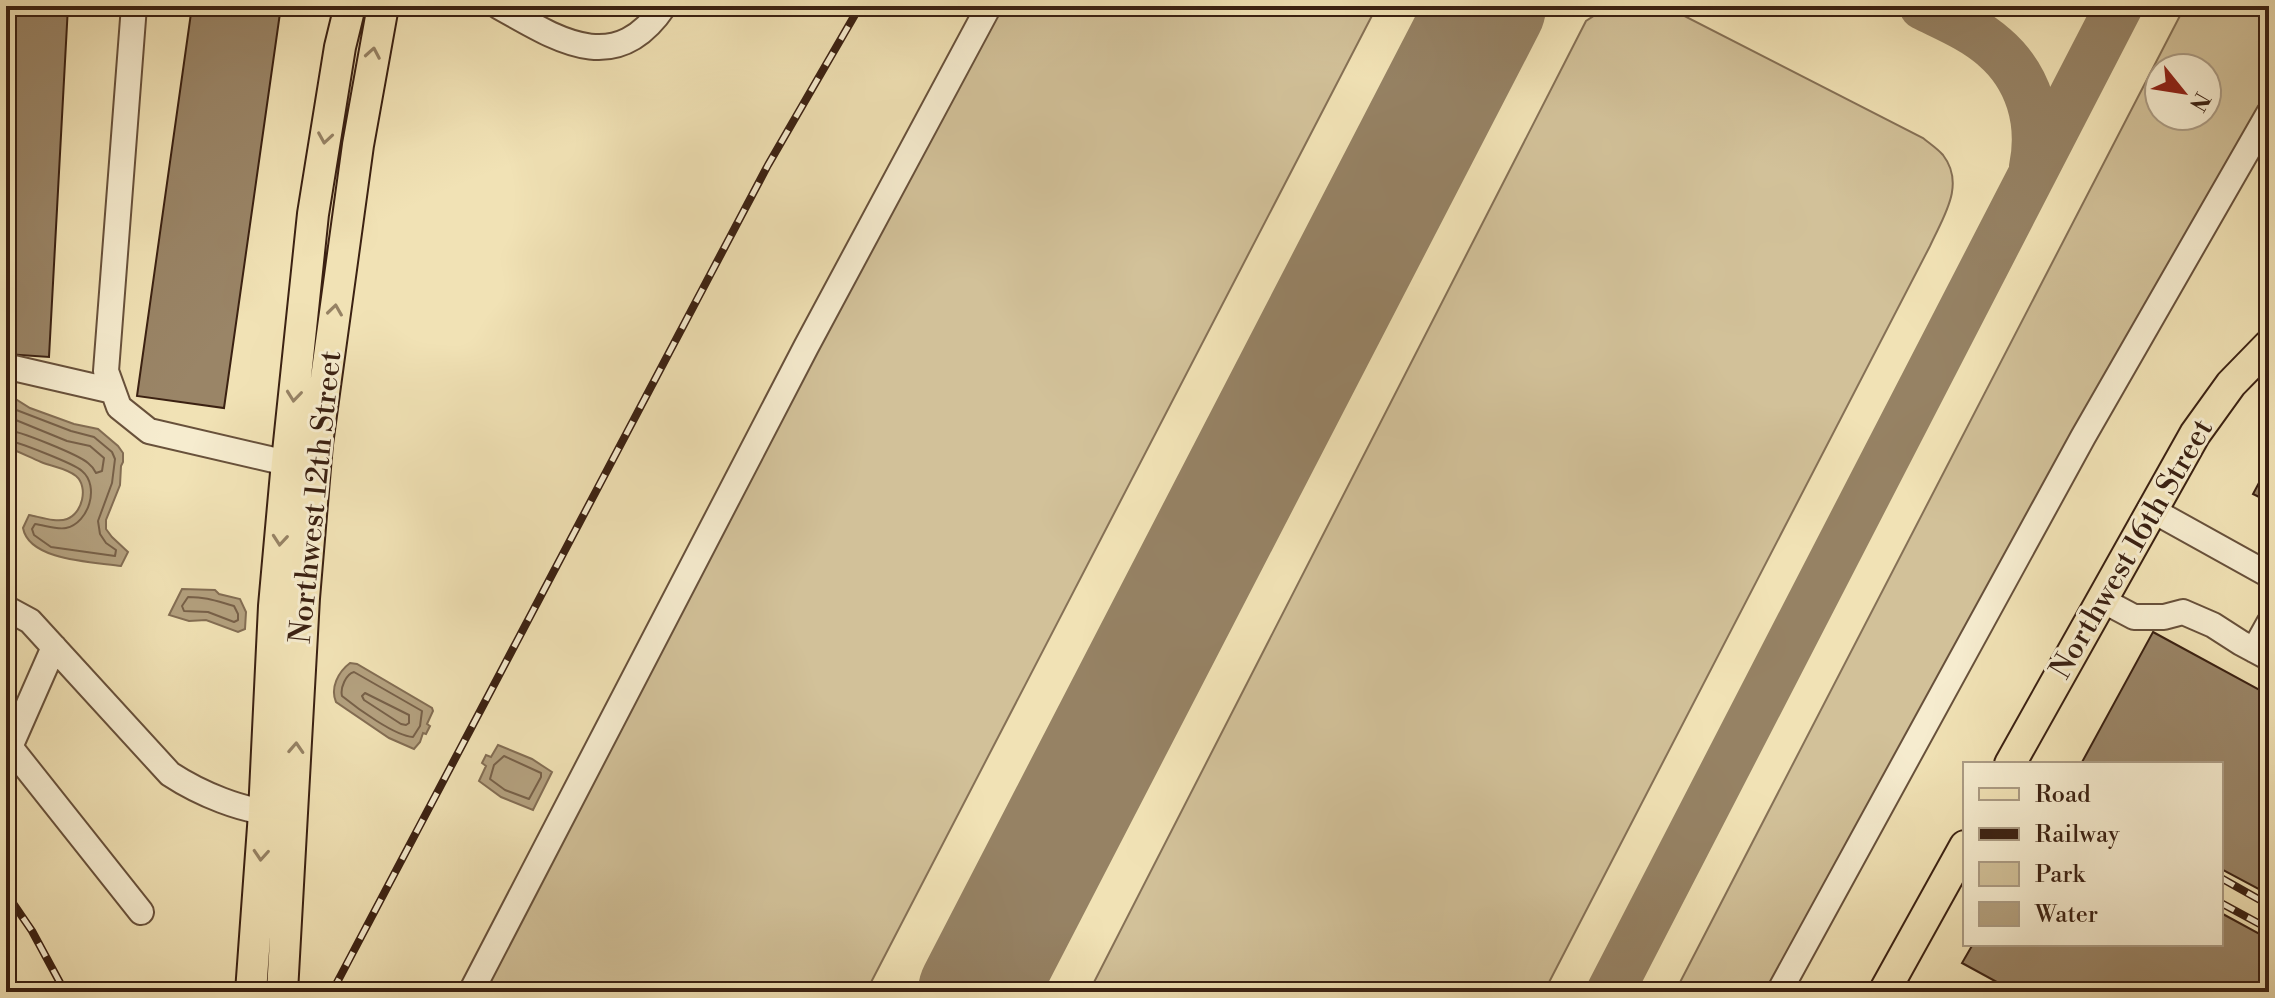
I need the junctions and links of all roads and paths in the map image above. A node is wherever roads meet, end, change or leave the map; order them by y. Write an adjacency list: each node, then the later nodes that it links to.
1 (134, 6): 10 (street)
2 (350, 6): 11 (main road, Northwest 12th Street, one-way to 11)
3 (383, 6): 11 (main road, Northwest 12th Street, one-way to 3)
4 (498, 6): 5 (street)
5 (664, 6)
6 (989, 6): 25 (street)
7 (2269, 113): 26 (street)
8 (2269, 345): 12 (main road, Northwest 16th Street)
9 (9, 367): 10 (street)
10 (113, 391): 11 (street)
11 (301, 466): 20 (main road, Northwest 12th Street)
12 (2152, 510): 13 (street); 14 (main road, Northwest 16th Street)
13 (2269, 575)
14 (2102, 600): 18 (street); 19 (main road, Northwest 16th Street)
15 (6, 608): 17 (street)
16 (2269, 623): 18 (street)
17 (54, 647): 20 (street); 22 (street)
18 (2261, 654)
19 (2011, 762)
20 (278, 814): 23 (main road, Northwest 12th Street, one-way to 23); 24 (main road, Northwest 12th Street)
21 (1963, 850): 27 (main road)
22 (141, 912)
23 (251, 992)
24 (282, 992)
25 (471, 992)
26 (1779, 992)
27 (1884, 992)

